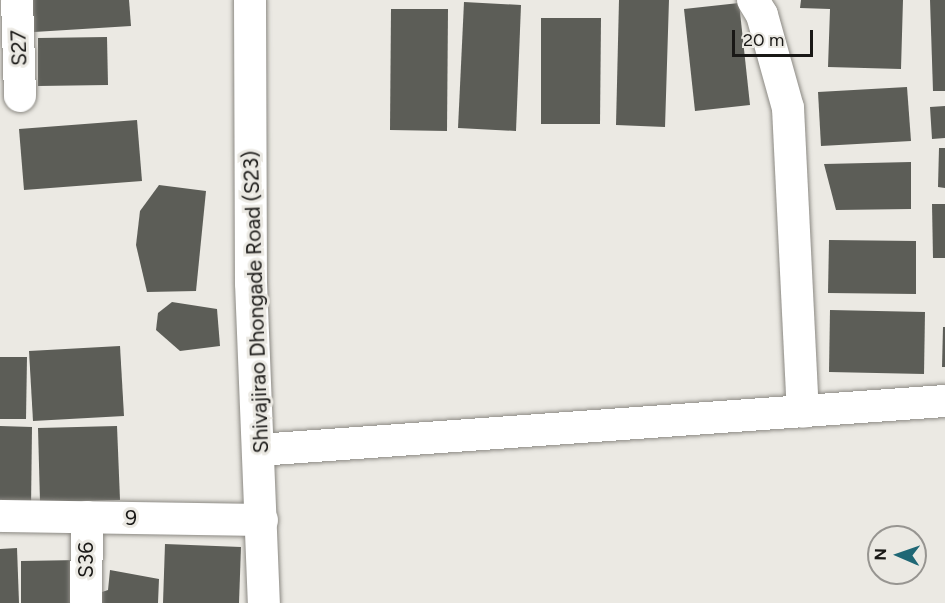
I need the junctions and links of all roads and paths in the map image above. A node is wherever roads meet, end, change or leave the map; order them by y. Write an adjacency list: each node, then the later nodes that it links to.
1 (17, 0): 4 (street, S27)
2 (250, 0): 7 (street, Shivajirao Dhongade Road (S23))
3 (753, 0): 6 (street)
4 (20, 96)
5 (945, 401): 6 (street)
6 (803, 412): 7 (street)
7 (260, 450): 10 (street, Shivajirao Dhongade Road (S23))
8 (0, 516): 9 (street, 9)
9 (87, 517): 10 (street, 9); 11 (street, S36)
10 (262, 520): 12 (street, Shivajirao Dhongade Road (S23))
11 (86, 603)
12 (264, 603)

